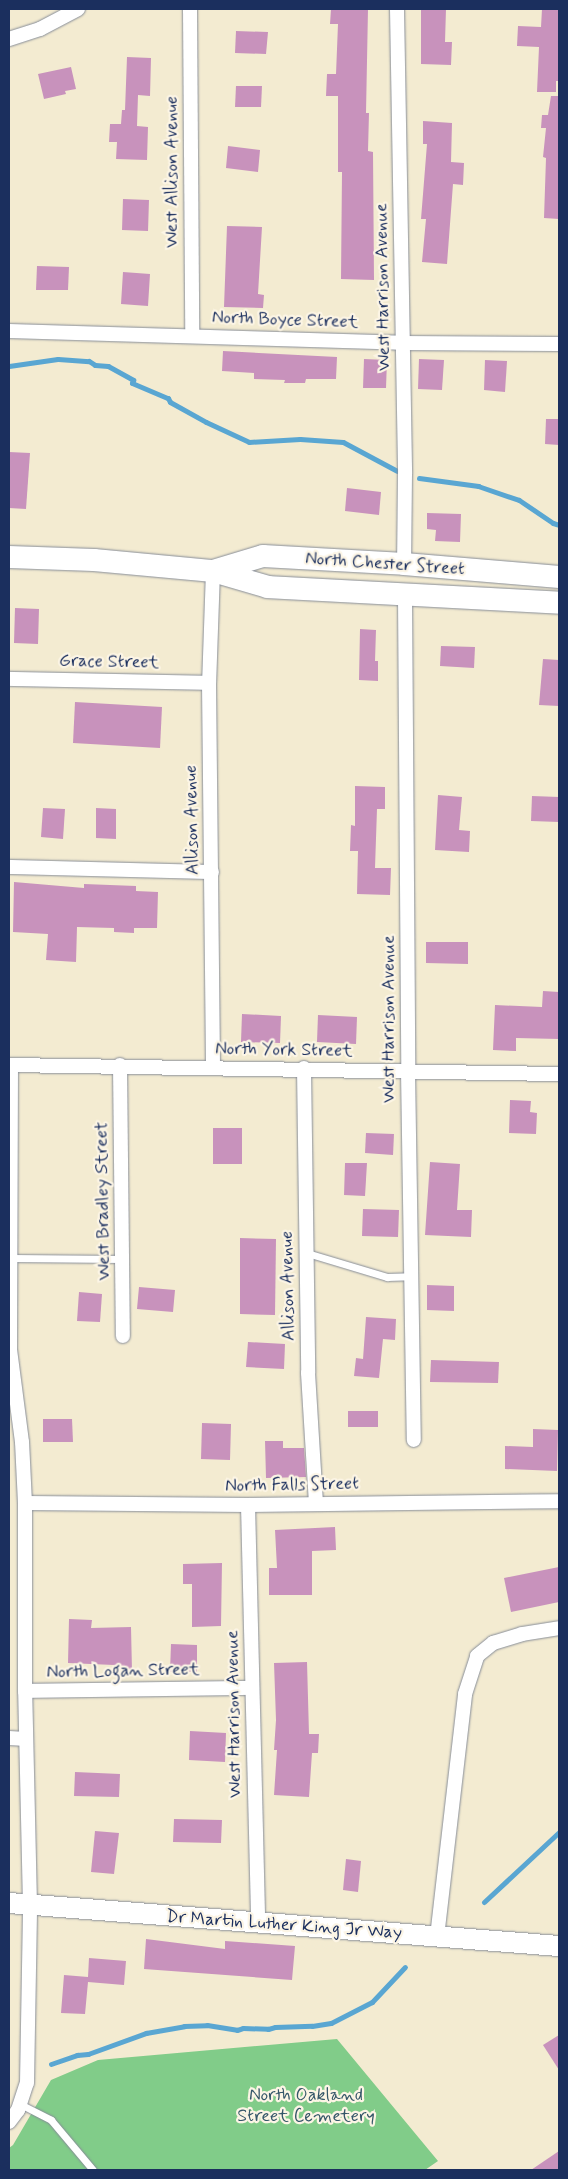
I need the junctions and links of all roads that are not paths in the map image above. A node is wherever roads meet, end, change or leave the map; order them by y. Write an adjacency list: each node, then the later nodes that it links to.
1 (78, 9): 4 (street)
2 (190, 9): 6 (street, West Allison Avenue)
3 (397, 9): 7 (street, West Harrison Avenue)
4 (9, 39)
5 (9, 330): 6 (street, North Boyce Street)
6 (192, 335): 7 (street, North Boyce Street)
7 (402, 343): 8 (street, North Boyce Street); 10 (street, West Harrison Avenue)
8 (559, 344)
9 (9, 557): 11 (main road, North Chester Street)
10 (404, 564): 11 (main road, North Chester Street); 12 (main road, North Chester Street)
11 (213, 572): 13 (main road, North Chester Street); 16 (street, Allison Avenue)
12 (559, 577)
13 (405, 596): 14 (main road, North Chester Street); 23 (street, West Harrison Avenue)
14 (559, 603)
15 (9, 679): 16 (street, Grace Street)
16 (209, 683): 18 (street, Allison Avenue)
17 (9, 866): 18 (street)
18 (212, 872): 21 (street, Allison Avenue)
19 (10, 1065): 20 (street, North York Street); 26 (street)
20 (120, 1065): 21 (street, North York Street); 27 (street, West Bradley Street)
21 (213, 1067): 22 (street, North York Street)
22 (304, 1068): 23 (street, North York Street); 25 (street, Allison Avenue)
23 (408, 1072): 24 (street, North York Street); 28 (street, West Harrison Avenue)
24 (559, 1074)
25 (307, 1253): 28 (lane); 33 (street, Allison Avenue)
26 (12, 1258): 27 (lane); 32 (street)
27 (122, 1259): 29 (street, West Bradley Street)
28 (410, 1276): 30 (street, West Harrison Avenue)
29 (123, 1336)
30 (414, 1440)
31 (559, 1502): 33 (street, North Falls Street)
32 (25, 1503): 34 (street, North Falls Street); 37 (street)
33 (316, 1503): 34 (street, North Falls Street)
34 (248, 1505): 36 (street, West Harrison Avenue)
35 (559, 1628): 43 (street)
36 (252, 1688): 37 (street, North Logan Street); 42 (street, West Harrison Avenue)
37 (25, 1691): 39 (street)
38 (9, 1738): 39 (street)
39 (26, 1739): 41 (street)
40 (9, 1903): 41 (main road, Dr Martin Luther King Jr Way)
41 (30, 1905): 42 (main road, Dr Martin Luther King Jr Way); 45 (street)
42 (258, 1923): 43 (main road, Dr Martin Luther King Jr Way)
43 (438, 1937): 44 (main road, Dr Martin Luther King Jr Way)
44 (559, 1946)
45 (20, 2104): 46 (street); 47 (lane)
46 (9, 2122)
47 (93, 2170)

